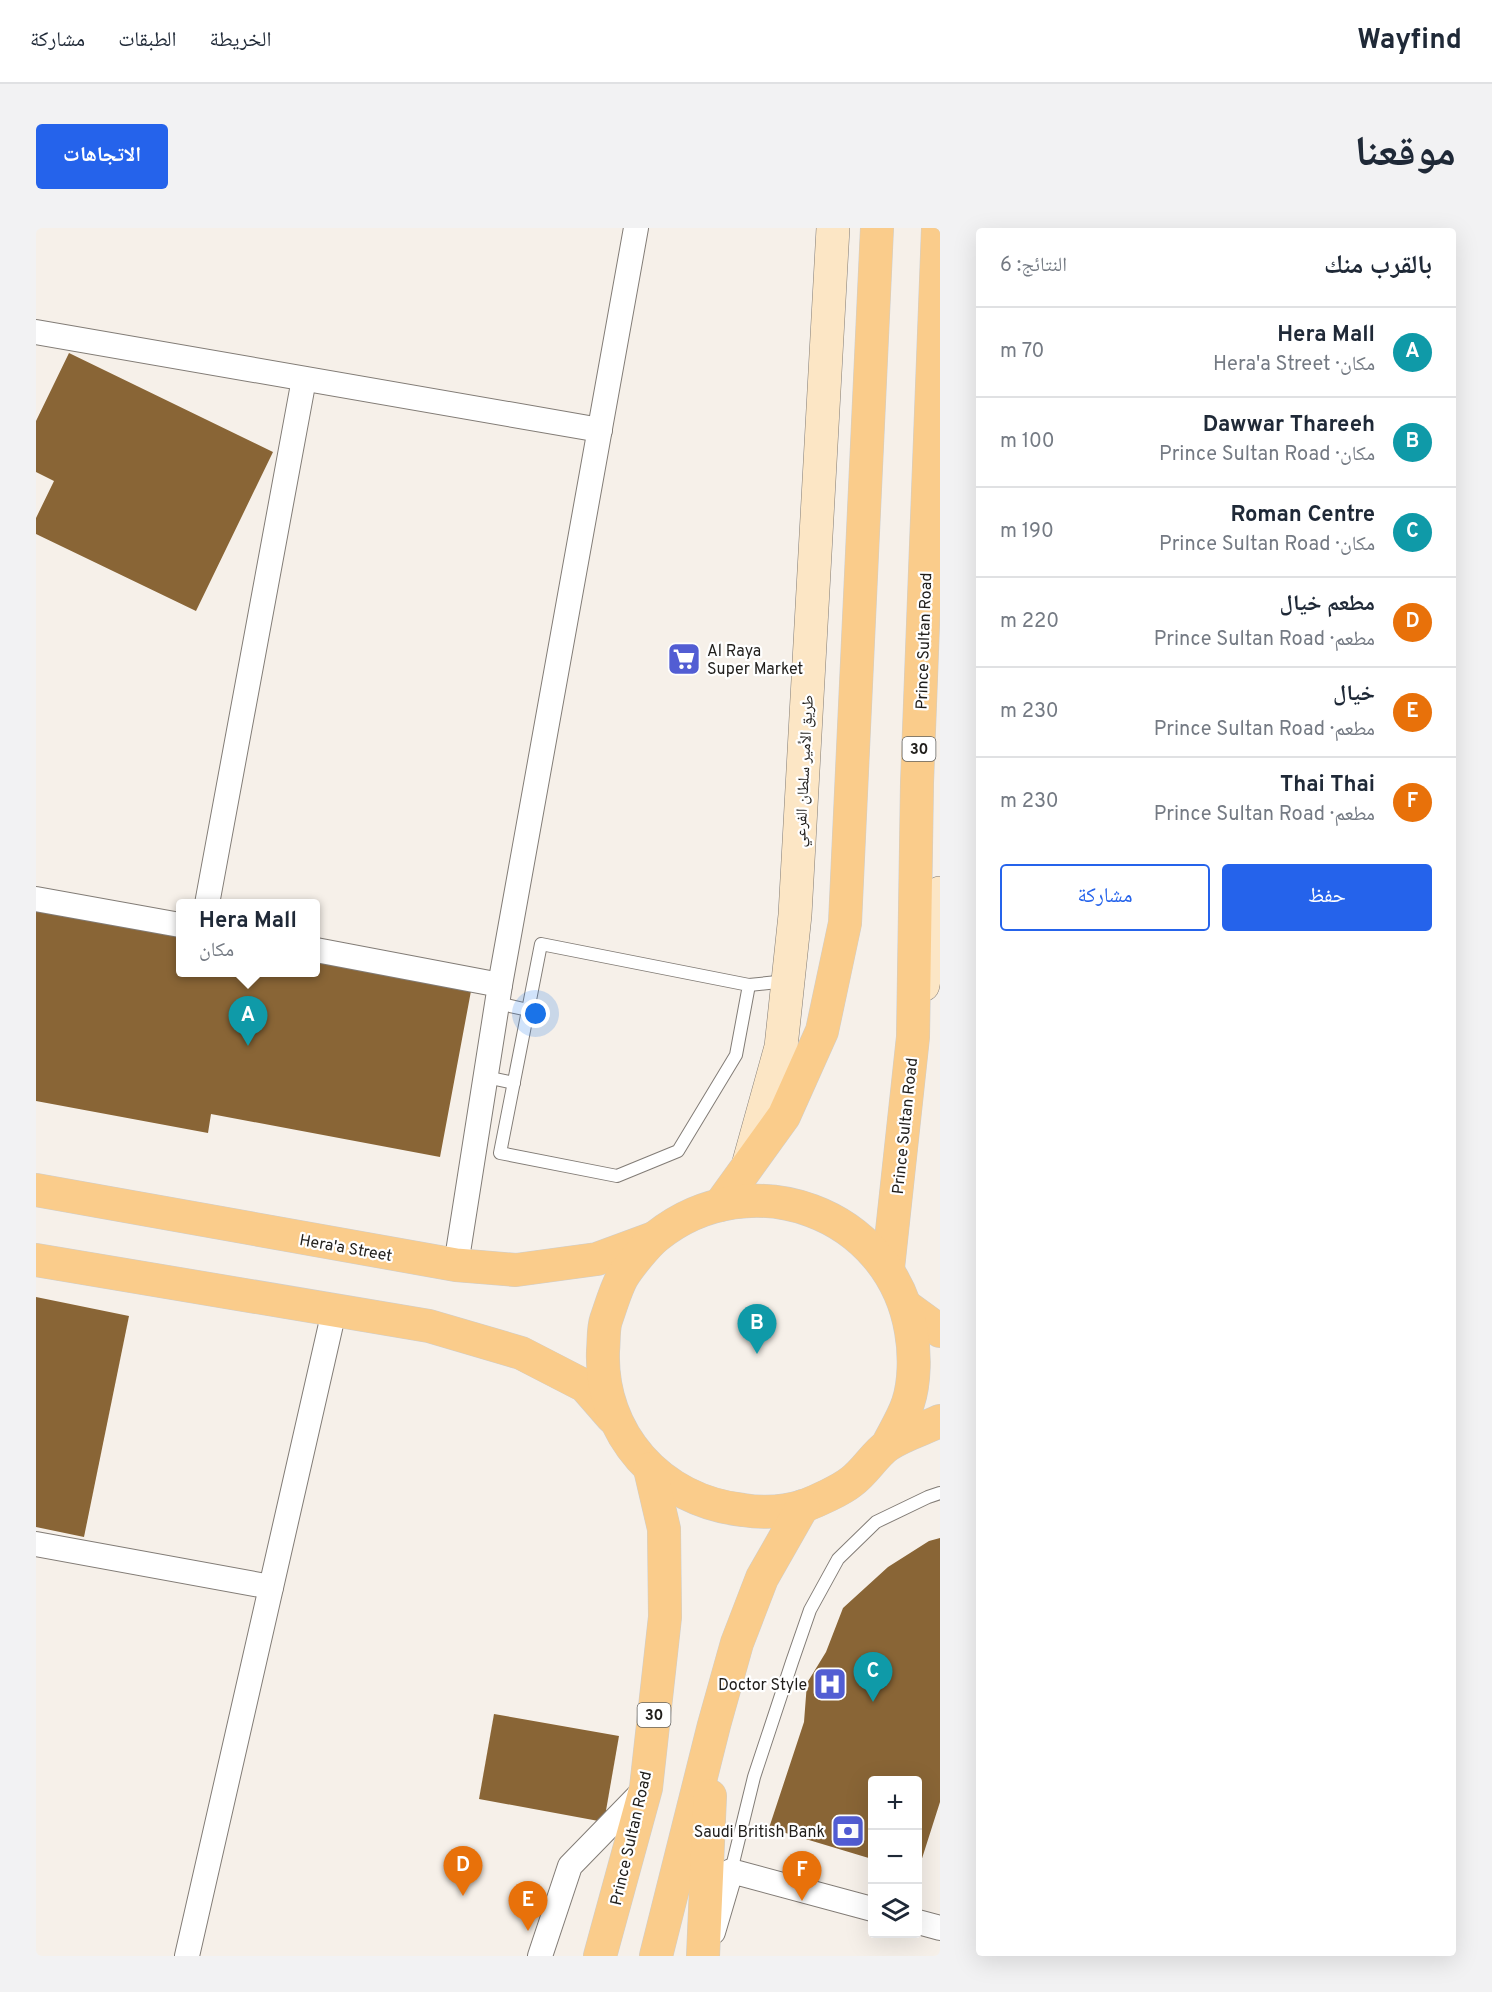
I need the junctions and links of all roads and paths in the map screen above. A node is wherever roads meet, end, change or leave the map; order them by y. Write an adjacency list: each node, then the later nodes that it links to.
1 (636, 228): 7 (street)
2 (833, 228): 13 (main road, طريق الأمير سلطان الفرعي)
3 (877, 228): 20 (main road)
4 (938, 228): 17 (main road, Prince Sultan Road / 30)
5 (36, 332): 6 (street)
6 (304, 379): 7 (street); 10 (street)
7 (600, 430): 15 (street)
8 (940, 892): 17 (main road)
9 (36, 899): 11 (street)
10 (208, 899)
11 (176, 925)
12 (320, 951): 15 (street)
13 (788, 981): 14 (lane); 20 (main road, طريق الأمير سلطان الفرعي)
14 (749, 985): 16 (lane); 19 (lane)
15 (499, 994): 16 (lane); 18 (street)
16 (528, 1010): 19 (lane)
17 (913, 1037): 26 (main road, Prince Sultan Road / 30)
18 (486, 1077): 19 (lane); 25 (street)
19 (514, 1083)
20 (748, 1166): 22 (main road)
21 (36, 1190): 25 (main road, Hera'a Street)
22 (720, 1205): 23 (main road); 26 (main road)
23 (655, 1238): 25 (main road, Hera'a Street); 31 (main road)
24 (36, 1260): 28 (main road)
25 (456, 1265)
26 (888, 1268): 27 (main road)
27 (907, 1307): 29 (main road); 32 (main road)
28 (334, 1311): 31 (main road); 37 (street)
29 (940, 1331)
30 (940, 1421): 32 (main road)
31 (616, 1422): 33 (main road)
32 (887, 1446): 35 (main road)
33 (650, 1469): 35 (main road); 39 (main road, Prince Sultan Road / 30)
34 (940, 1493): 40 (lane)
35 (803, 1506): 38 (main road)
36 (36, 1544): 37 (street)
37 (271, 1587): 42 (street)
38 (714, 1725): 45 (main road); 46 (main road)
39 (646, 1788): 43 (street); 44 (main road, Prince Sultan Road / 30)
40 (730, 1871): 41 (street); 46 (street)
41 (868, 1909)
42 (187, 1956)
43 (540, 1956)
44 (600, 1956)
45 (656, 1956)
46 (705, 1956)

